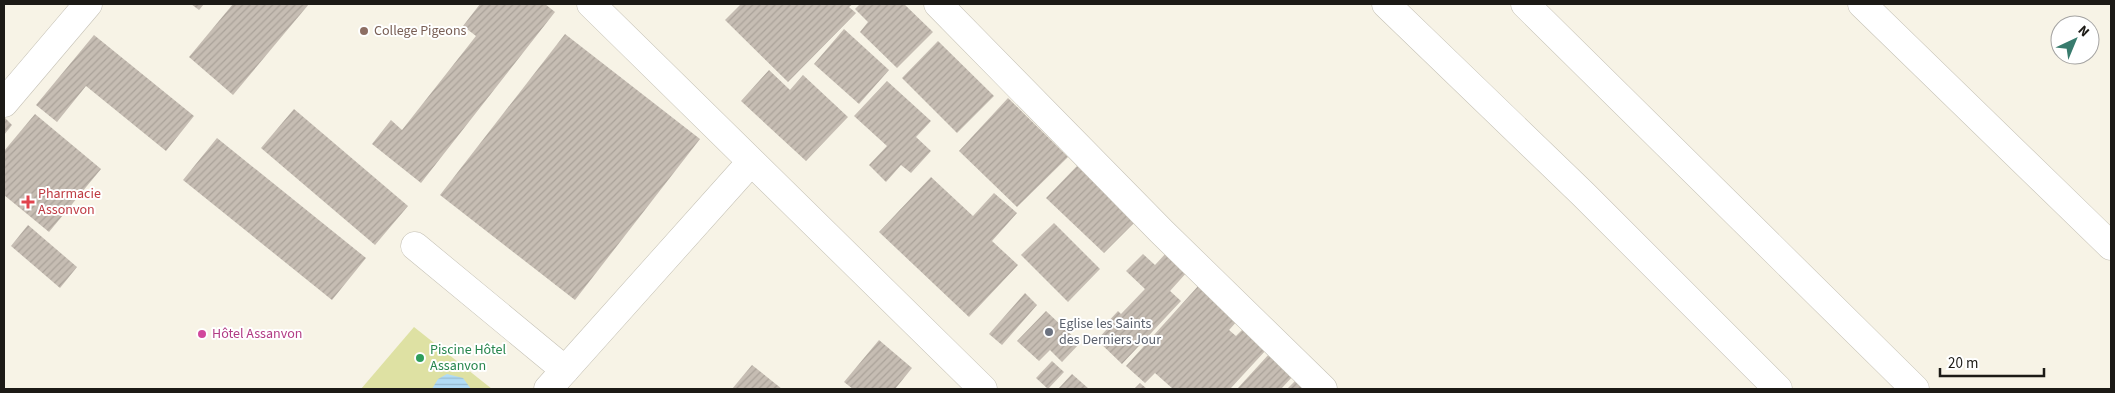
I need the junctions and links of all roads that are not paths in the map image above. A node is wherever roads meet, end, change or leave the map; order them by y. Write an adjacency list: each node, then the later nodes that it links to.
1 (88, 4): 7 (main road)
2 (591, 4): 8 (main road)
3 (938, 4): 13 (main road)
4 (1386, 4): 14 (main road)
5 (1525, 4): 15 (main road)
6 (1862, 4): 10 (main road)
7 (4, 103)
8 (751, 162): 11 (main road); 12 (main road)
9 (415, 246): 11 (main road)
10 (2111, 246)
11 (557, 380)
12 (983, 389)
13 (1323, 389)
14 (1778, 389)
15 (1915, 389)

